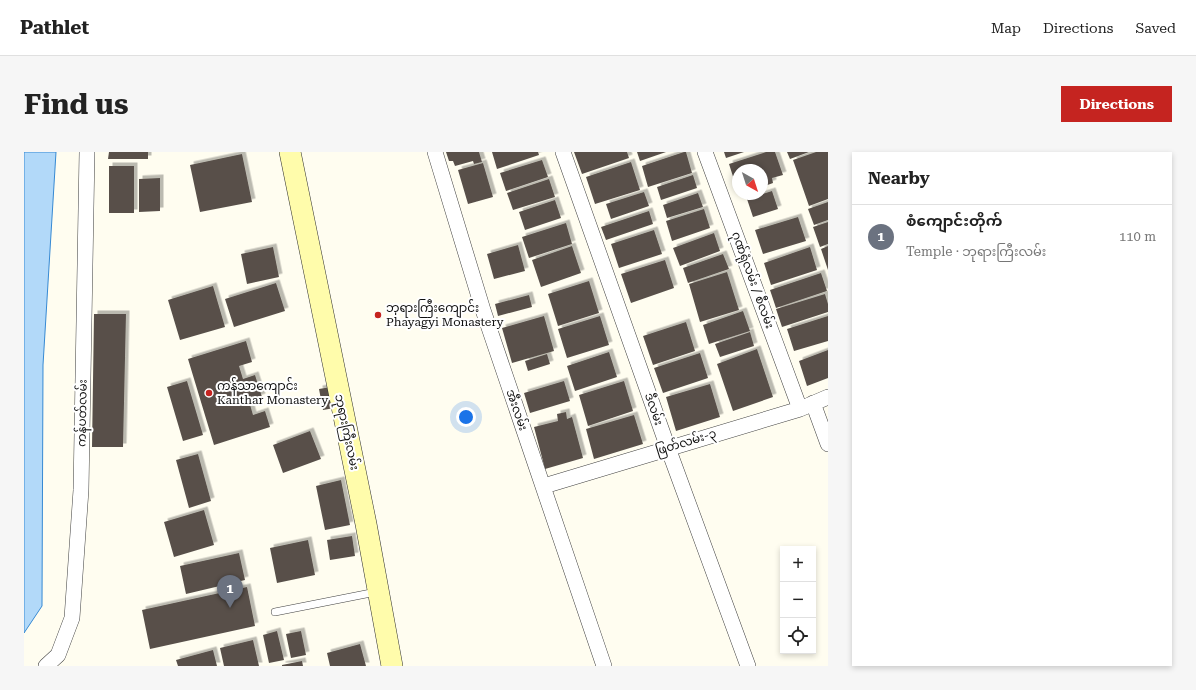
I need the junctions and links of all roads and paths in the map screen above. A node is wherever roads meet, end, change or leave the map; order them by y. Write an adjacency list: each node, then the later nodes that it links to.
1 (87, 152): 13 (street, ကန်ပတ်လမ်း)
2 (290, 152): 11 (main road, ဘုရားကြီးလမ်း)
3 (435, 152): 10 (street, အီးလမ်း)
4 (563, 152): 9 (street, ဒီလမ်း)
5 (706, 152): 7 (street, ဂုဏ်ရုံလမ်း / စီလမ်း)
6 (828, 397): 7 (street, ဖြတ်လမ်း-၃)
7 (806, 406): 8 (street, ဂုဏ်ရုံလမ်း / စီလမ်း); 9 (street, ဖြတ်လမ်း-၃)
8 (828, 444)
9 (668, 448): 10 (street, ဖြတ်လမ်း-၃); 16 (street, ဒီလမ်း)
10 (544, 486): 15 (street, အီးလမ်း)
11 (379, 592): 12 (lane); 14 (main road, ဘုရားကြီးလမ်း)
12 (275, 612)
13 (46, 666)
14 (392, 666)
15 (604, 666)
16 (748, 666)

